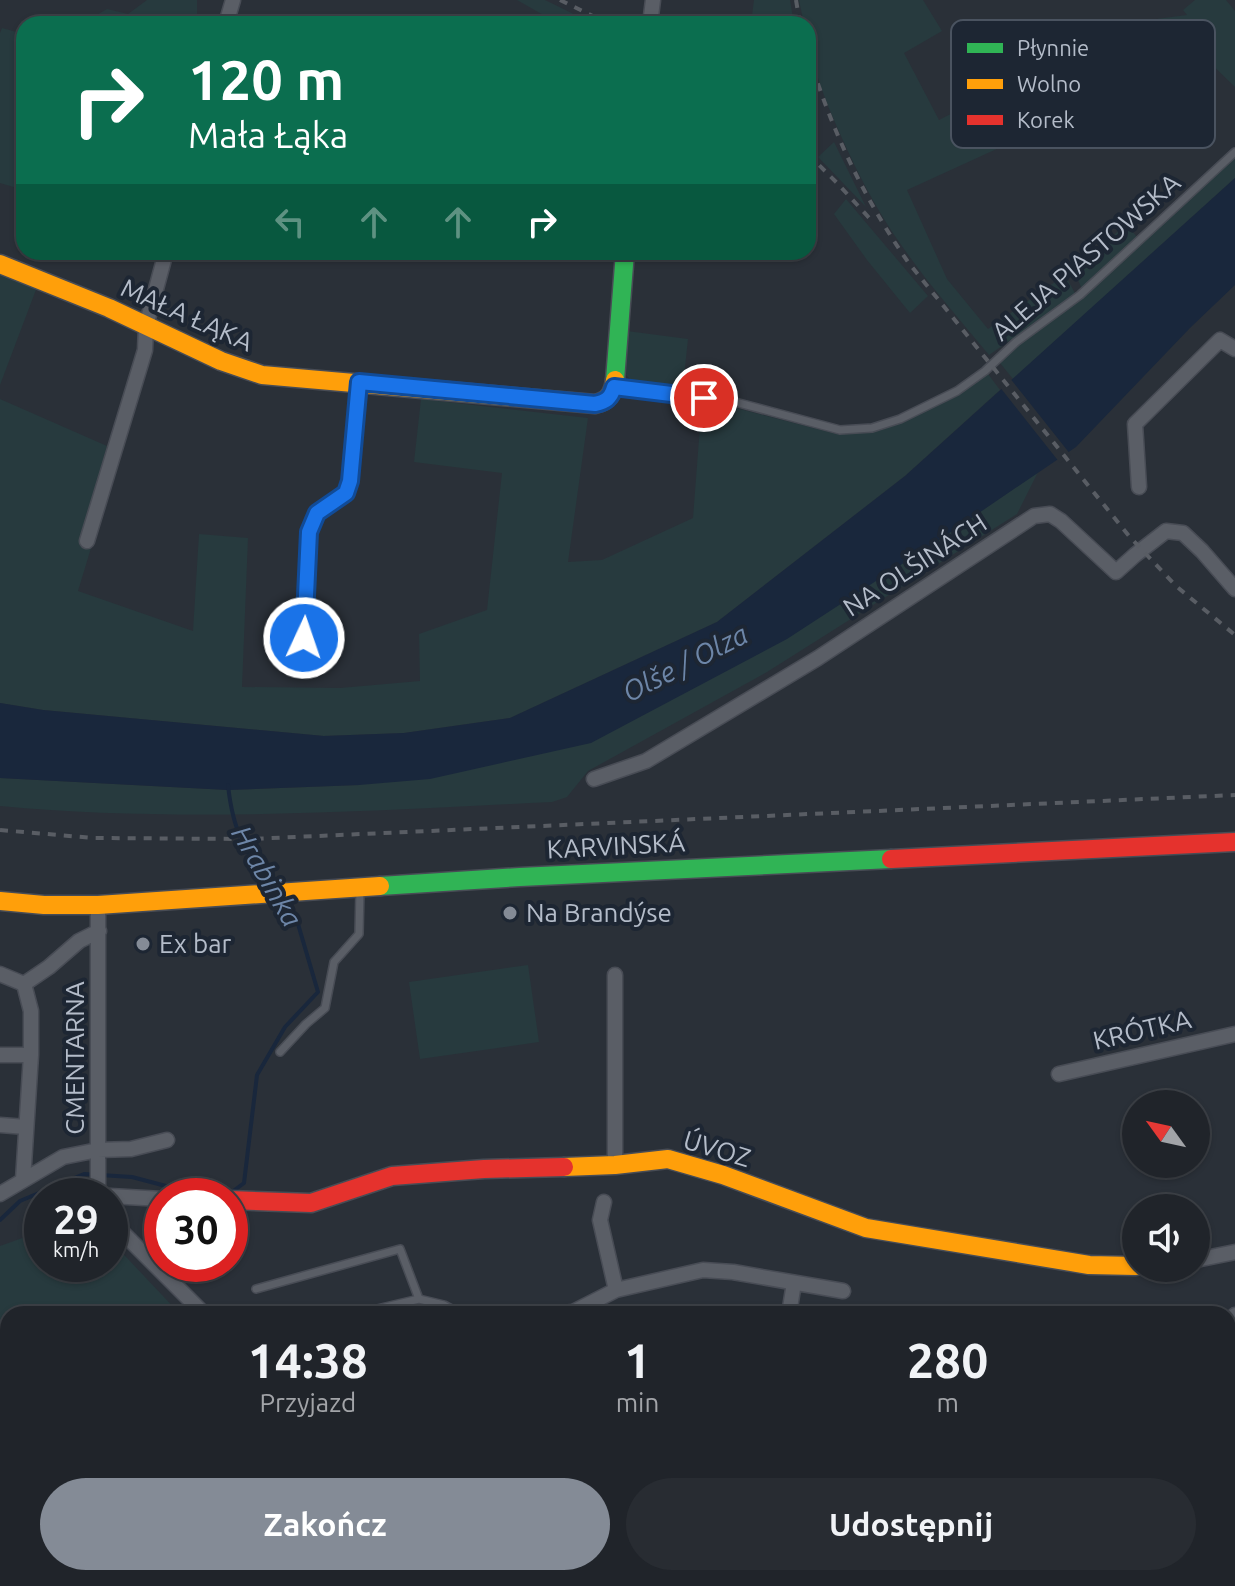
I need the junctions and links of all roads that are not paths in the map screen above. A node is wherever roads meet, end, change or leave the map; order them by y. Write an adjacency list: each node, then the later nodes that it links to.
1 (1235, 152): 8 (lane, ALEJA PIASTOWSKA)
2 (164, 260): 5 (street)
3 (624, 260): 8 (street)
4 (0, 264): 5 (street, MAŁA ŁĄKA)
5 (146, 326): 7 (street, MAŁA ŁĄKA); 10 (street)
6 (1235, 349): 9 (street)
7 (359, 382): 8 (street, MAŁA ŁĄKA); 12 (street)
8 (614, 387)
9 (1139, 487)
10 (87, 541)
11 (1235, 589): 13 (street, NA OLŠINÁCH)
12 (304, 638)
13 (594, 779)
14 (1235, 842): 15 (street, KARVINSKÁ)
15 (360, 887): 17 (street, KARVINSKÁ); 23 (lane)
16 (0, 901): 17 (street, KARVINSKÁ)
17 (98, 905): 18 (street, CMENTARNA)
18 (99, 931): 21 (street); 30 (street, CMENTARNA)
19 (0, 974): 21 (street)
20 (615, 975): 31 (street)
21 (24, 984): 25 (street)
22 (1235, 1034): 26 (street, KRÓTKA)
23 (280, 1052)
24 (0, 1055): 25 (street)
25 (31, 1055): 28 (street)
26 (1059, 1074)
27 (0, 1125): 28 (street)
28 (26, 1127): 33 (street)
29 (167, 1140): 30 (street)
30 (98, 1154): 32 (street); 33 (street, CMENTARNA)
31 (615, 1165): 35 (street, ÚVOZ); 40 (street, ÚVOZ)
32 (100, 1178)
33 (23, 1180): 34 (street, CMENTARNA)
34 (0, 1194)
35 (248, 1201)
36 (604, 1202): 43 (street)
37 (128, 1238): 46 (street)
38 (1235, 1252): 39 (street)
39 (1210, 1257)
40 (1122, 1266)
41 (794, 1283): 43 (street); 44 (street); 50 (street)
42 (256, 1289): 45 (lane)
43 (616, 1290): 49 (street)
44 (843, 1291)
45 (419, 1299): 47 (lane); 48 (lane)
46 (196, 1306)
47 (390, 1306)
48 (446, 1306)
49 (588, 1306)
50 (790, 1306)

